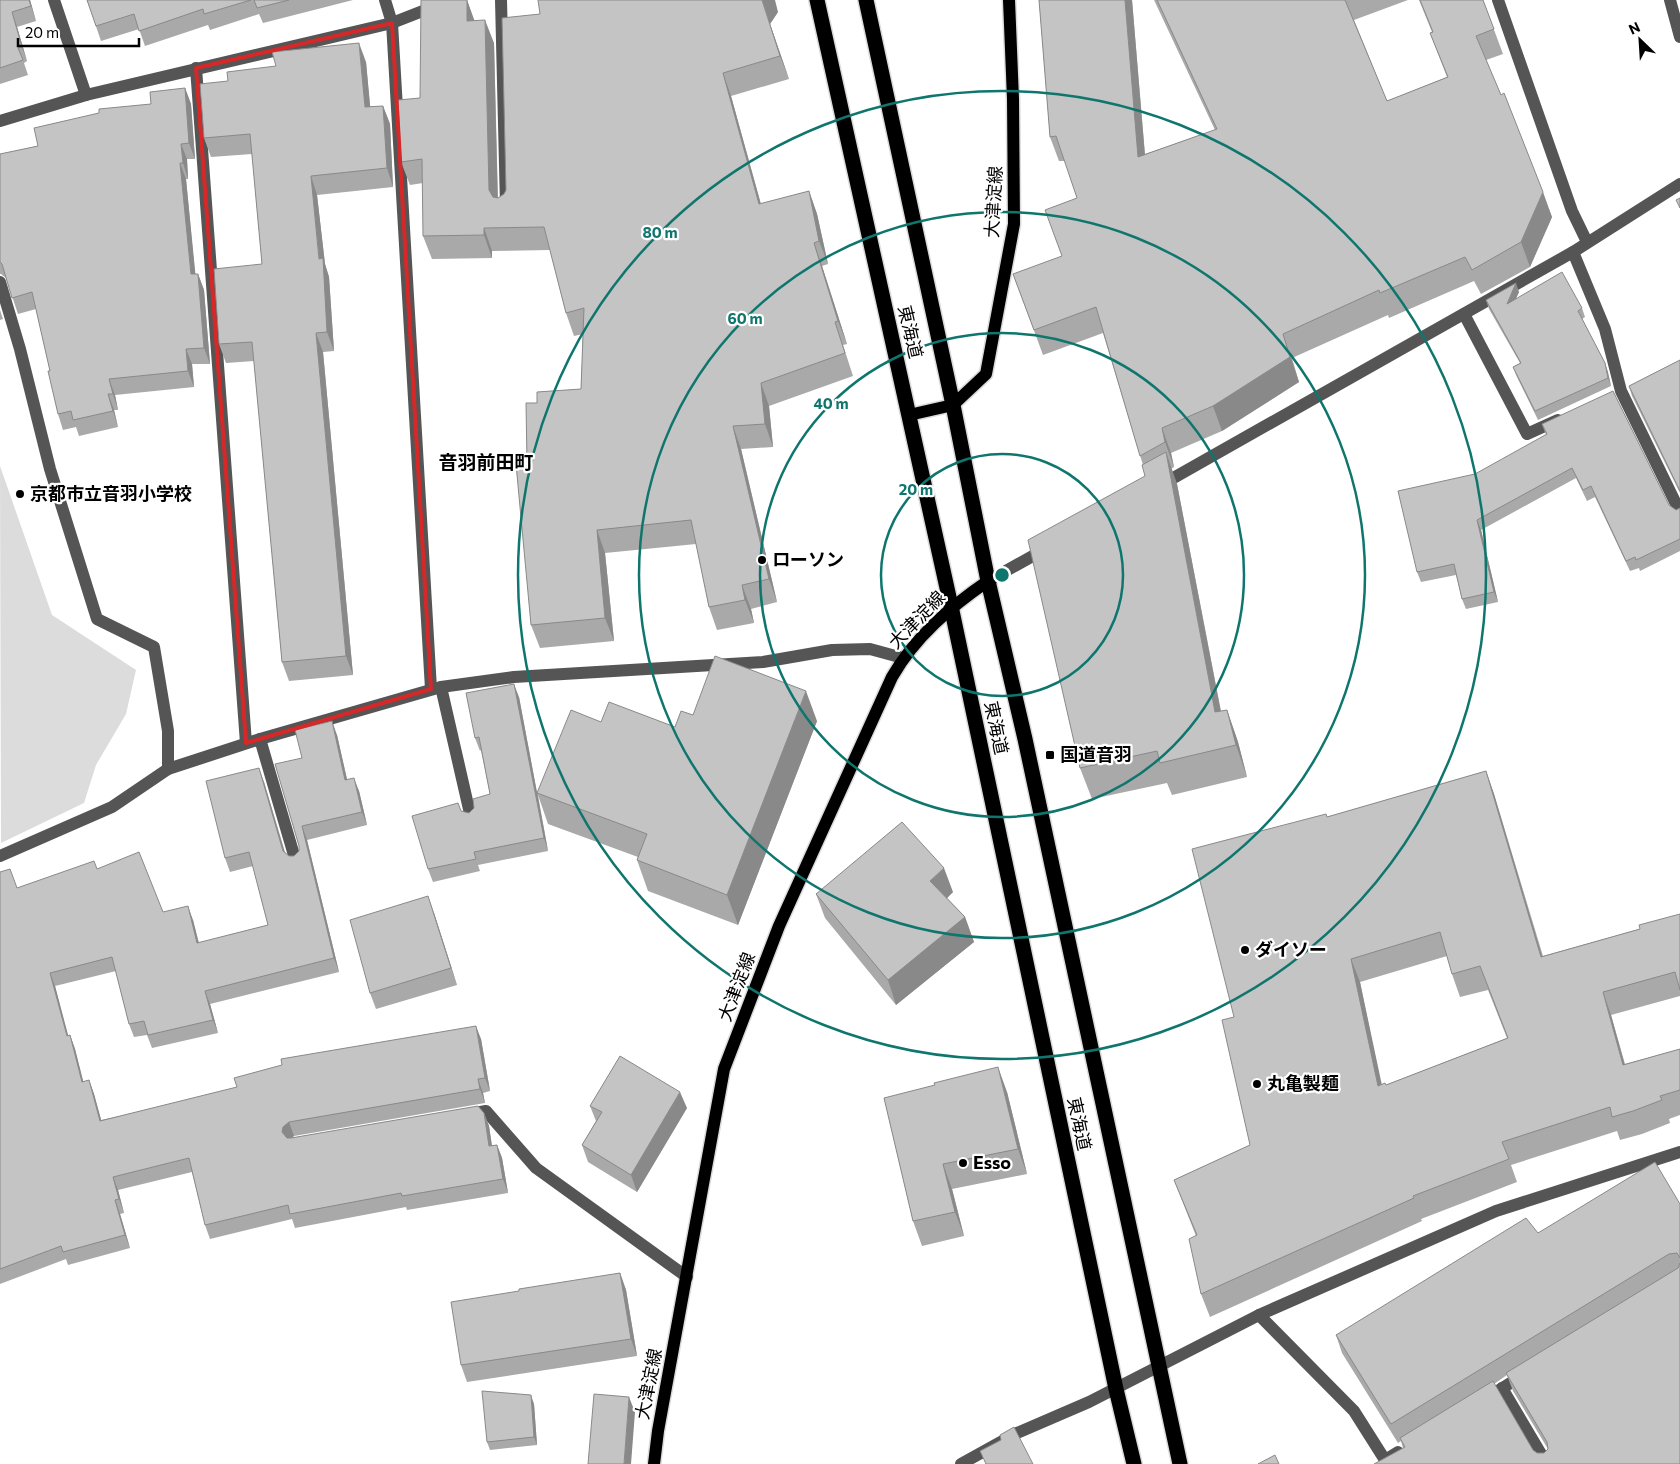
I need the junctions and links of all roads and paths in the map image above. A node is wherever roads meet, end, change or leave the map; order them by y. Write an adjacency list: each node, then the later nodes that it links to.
1 (54, 0): 13 (street)
2 (385, 0): 10 (street)
3 (451, 0): 10 (street)
4 (501, 0): 16 (street)
5 (817, 0): 23 (highway, 東海道)
6 (866, 0): 21 (highway, 東海道)
7 (1009, 0): 21 (main road, 大津淀線)
8 (1498, 0): 17 (street)
9 (1670, 0): 11 (street)
10 (392, 23): 12 (street); 30 (street)
11 (1680, 37)
12 (196, 68): 13 (street); 32 (street)
13 (86, 95): 14 (street)
14 (0, 121)
15 (1680, 184): 17 (street)
16 (506, 213)
17 (1587, 242): 18 (street)
18 (1572, 252): 20 (street); 25 (street)
19 (0, 282): 33 (street)
20 (1464, 314): 22 (street); 24 (street)
21 (953, 405): 23 (main road, 大津淀線); 27 (highway, 東海道)
22 (1570, 414)
23 (909, 416): 28 (highway, 東海道)
24 (1150, 491)
25 (1680, 512)
26 (1054, 544): 27 (street)
27 (988, 581): 28 (main road, 大津淀線); 41 (highway, 東海道)
28 (951, 606): 29 (main road, 大津淀線); 44 (highway, 東海道)
29 (903, 658): 30 (street); 39 (main road, 大津淀線)
30 (436, 688): 31 (street); 34 (street)
31 (260, 739): 32 (street); 36 (street)
32 (246, 743): 33 (street)
33 (168, 769): 35 (street)
34 (471, 818)
35 (0, 856)
36 (296, 862)
37 (448, 1118): 39 (street)
38 (1680, 1152): 40 (street)
39 (687, 1277): 47 (main road, 大津淀線)
40 (1259, 1315): 41 (street); 46 (street)
41 (1160, 1368): 44 (street); 50 (highway, 東海道)
42 (1535, 1368): 43 (street)
43 (1502, 1388): 45 (street); 51 (street)
44 (1116, 1389): 48 (street); 49 (highway, 東海道)
45 (1477, 1404)
46 (1410, 1444)
47 (654, 1464)
48 (960, 1464)
49 (1134, 1464)
50 (1180, 1464)
51 (1547, 1464)

